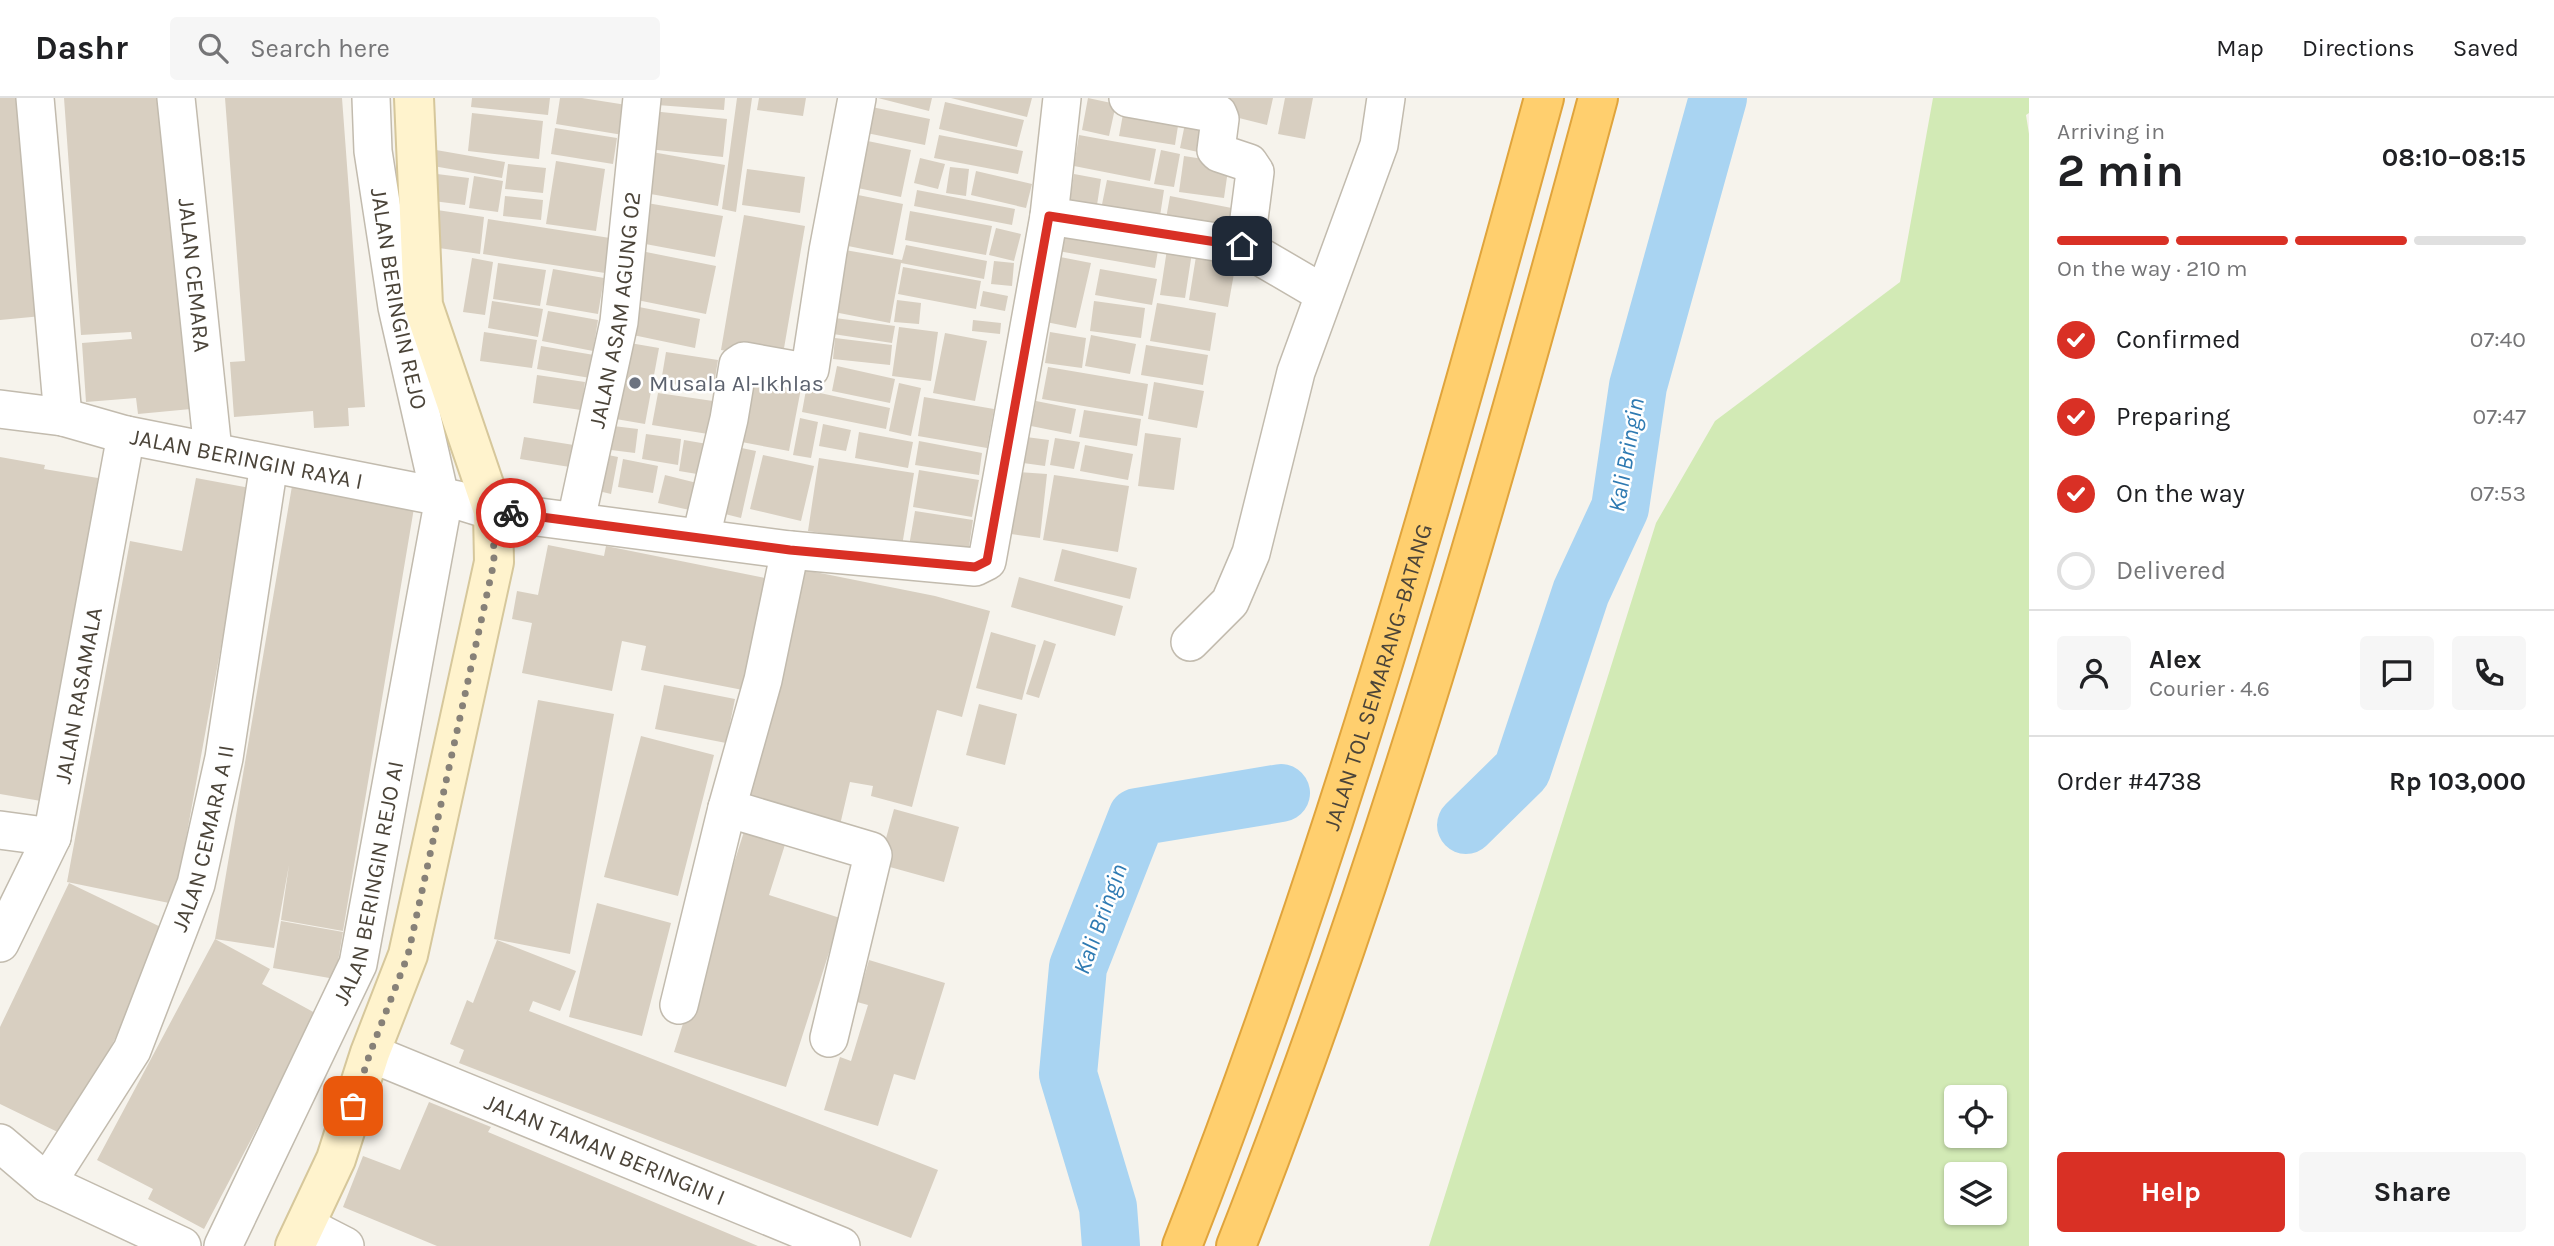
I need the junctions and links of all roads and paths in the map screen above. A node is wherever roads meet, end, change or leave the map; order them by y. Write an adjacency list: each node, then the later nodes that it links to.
1 (35, 98): 16 (street)
2 (176, 98): 18 (street, JALAN CEMARA)
3 (371, 98): 20 (street, JALAN BERINGIN REJO)
4 (414, 98): 21 (street)
5 (642, 98): 22 (street, JALAN ASAM AGUNG 02)
6 (857, 98): 23 (street)
7 (1062, 98): 12 (street)
8 (1128, 98): 13 (street)
9 (1386, 98): 14 (street)
10 (1545, 98): 40 (highway, JALAN TOL SEMARANG–BATANG)
11 (1598, 98): 41 (highway)
12 (1049, 216): 13 (street); 24 (street, JALAN BERINGIN RAYA I)
13 (1242, 246): 14 (street)
14 (1324, 294): 25 (street)
15 (0, 409): 16 (street, JALAN BERINGIN RAYA I)
16 (63, 418): 17 (street, JALAN BERINGIN RAYA I)
17 (126, 435): 18 (street, JALAN BERINGIN RAYA I); 28 (street, JALAN RASAMALA)
18 (213, 452): 19 (street, JALAN BERINGIN RAYA I)
19 (269, 464): 20 (street, JALAN BERINGIN RAYA I); 34 (street, JALAN CEMARA A II)
20 (442, 497): 21 (street, JALAN BERINGIN RAYA I); 37 (street, JALAN BERINGIN REJO AI)
21 (493, 511): 22 (street, JALAN BERINGIN RAYA I); 32 (street)
22 (576, 520): 23 (street, JALAN BERINGIN RAYA I)
23 (701, 537): 24 (street, JALAN BERINGIN RAYA I)
24 (790, 550): 26 (street)
25 (1190, 642)
26 (727, 808): 30 (street); 31 (street)
27 (0, 830): 28 (street)
28 (52, 837): 29 (street, JALAN RASAMALA)
29 (0, 943)
30 (679, 1005)
31 (828, 1038)
32 (370, 1053): 35 (street); 39 (street, JALAN TAMAN BERINGIN I)
33 (0, 1143): 34 (street)
34 (47, 1183): 36 (street)
35 (300, 1236): 38 (street)
36 (182, 1246)
37 (223, 1246)
38 (345, 1246)
39 (841, 1246)
40 (1182, 1246)
41 (1236, 1246)

